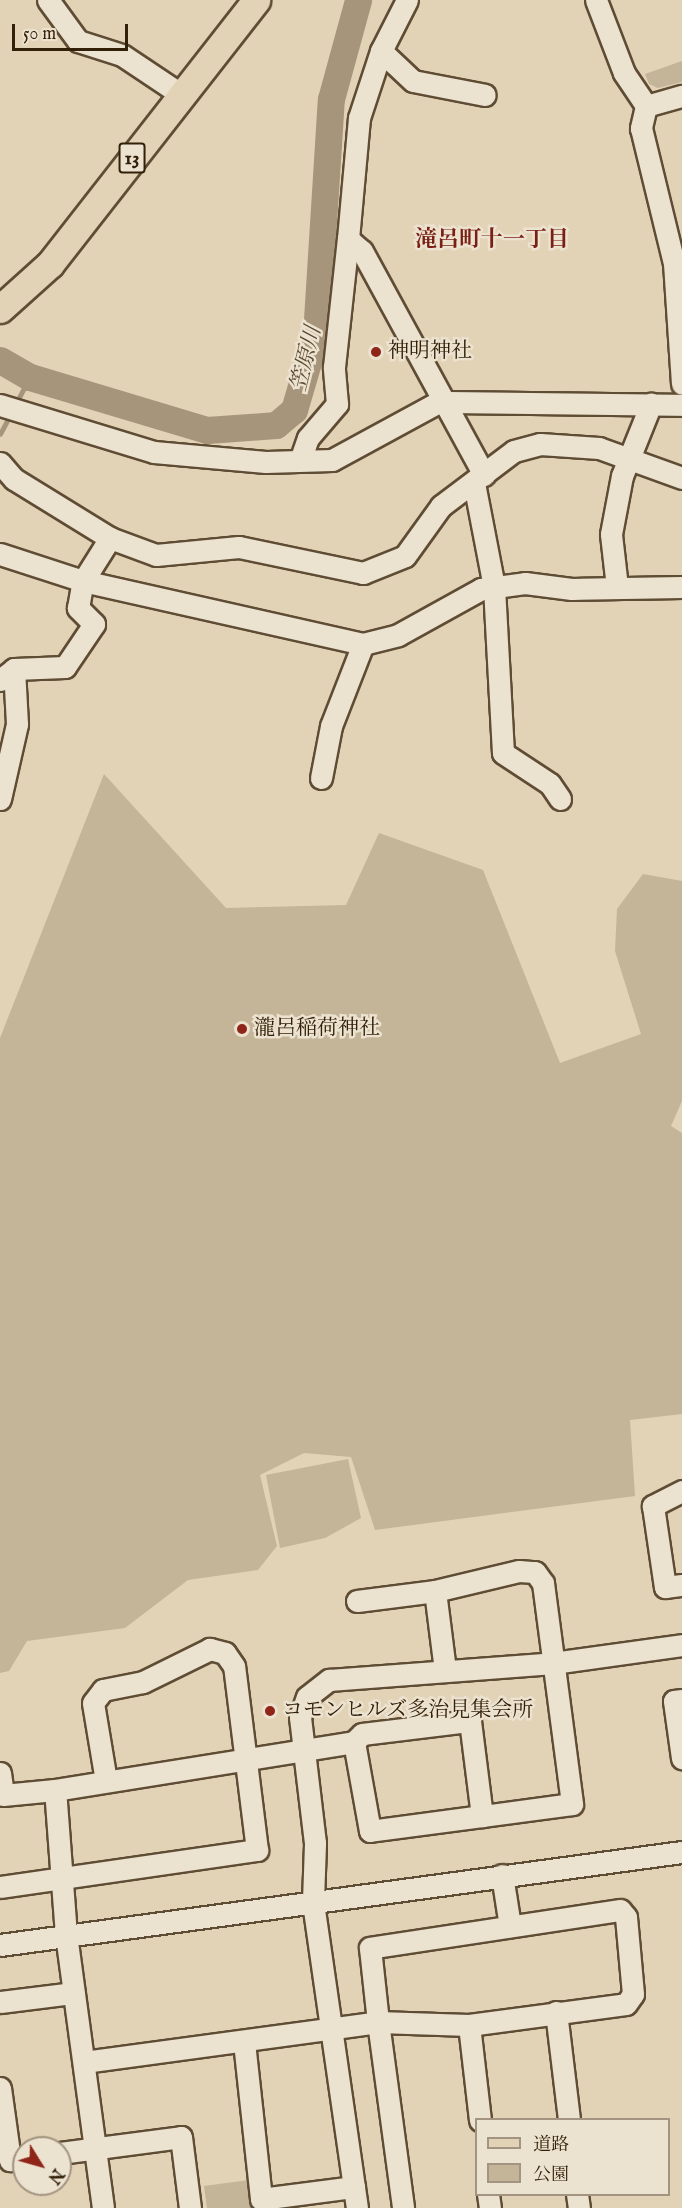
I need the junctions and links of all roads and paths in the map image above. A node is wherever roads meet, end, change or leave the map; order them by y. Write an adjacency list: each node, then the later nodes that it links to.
1 (48, 0): 6 (street)
2 (256, 0): 6 (main road, 13)
3 (407, 0): 5 (street)
4 (596, 0): 9 (street)
5 (381, 51): 7 (street); 10 (street)
6 (182, 94): 11 (main road, 13)
7 (485, 95)
8 (682, 96): 9 (street)
9 (646, 106): 12 (street)
10 (348, 239): 13 (street); 18 (street)
11 (0, 309)
12 (682, 384)
13 (439, 402): 14 (street); 18 (street); 21 (street)
14 (651, 404): 15 (street); 17 (street)
15 (682, 405)
16 (8, 408): 18 (street)
17 (629, 457): 20 (street); 21 (street); 26 (street)
18 (301, 458)
19 (0, 463): 22 (street)
20 (682, 478)
21 (479, 479): 22 (street); 25 (street)
22 (110, 538): 24 (street)
23 (0, 554): 24 (street)
24 (83, 581): 28 (street); 29 (street)
25 (494, 587): 26 (street); 28 (street); 32 (street)
26 (617, 587): 27 (street)
27 (682, 587)
28 (363, 644): 30 (street)
29 (7, 675): 31 (street)
30 (321, 778)
31 (0, 799)
32 (560, 799)
33 (682, 1491): 34 (street)
34 (682, 1585)
35 (435, 1591): 36 (street); 38 (street); 39 (street)
36 (357, 1601)
37 (682, 1645): 38 (street)
38 (553, 1663): 39 (street); 48 (street)
39 (445, 1670): 42 (street)
40 (682, 1700): 44 (street)
41 (354, 1742): 42 (street); 48 (street); 48 (street)
42 (303, 1750): 43 (street); 53 (street)
43 (248, 1756): 46 (street); 46 (street); 51 (street)
44 (682, 1758)
45 (0, 1773): 47 (street)
46 (106, 1781): 47 (street)
47 (55, 1790): 51 (street)
48 (482, 1816)
49 (682, 1852): 50 (street)
50 (502, 1875): 53 (street); 54 (street)
51 (64, 1878): 52 (street); 55 (street)
52 (0, 1887)
53 (313, 1901): 55 (street); 62 (street)
54 (510, 1926): 59 (street); 60 (street)
55 (66, 1935): 56 (street); 57 (street)
56 (0, 1945)
57 (73, 1993): 58 (street); 64 (street)
58 (0, 2002)
59 (556, 2012): 61 (street); 67 (street)
60 (378, 2022): 61 (street); 62 (street); 75 (street)
61 (470, 2025): 66 (street)
62 (332, 2028): 63 (street); 71 (street)
63 (244, 2042): 64 (street); 71 (street)
64 (84, 2062): 68 (street)
65 (0, 2088): 70 (street)
66 (480, 2118)
67 (569, 2118)
68 (94, 2148): 69 (street); 72 (street); 73 (street)
69 (72, 2151)
70 (12, 2160)
71 (354, 2187): 74 (street)
72 (103, 2208)
73 (190, 2208)
74 (357, 2208)
75 (403, 2208)

